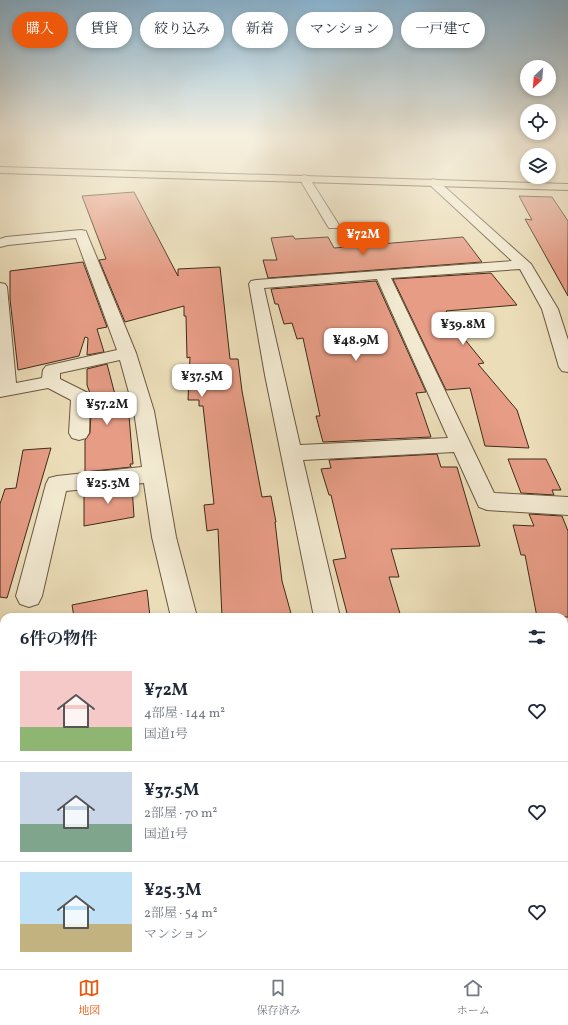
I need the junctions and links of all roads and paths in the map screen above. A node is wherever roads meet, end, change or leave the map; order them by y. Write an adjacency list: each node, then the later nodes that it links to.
1 (307, 182): 5 (street)
2 (433, 182): 7 (street)
3 (439, 182): 4 (highway)
4 (568, 187)
5 (333, 225)
6 (0, 244): 10 (street)
7 (524, 264): 8 (street); 11 (street)
8 (382, 275): 15 (street); 16 (street)
9 (0, 287): 13 (street)
10 (126, 353): 12 (street); 17 (street)
11 (568, 367)
12 (50, 382): 13 (street); 14 (street)
13 (4, 390)
14 (79, 433)
15 (461, 445): 16 (street); 18 (street)
16 (291, 453): 21 (street)
17 (155, 474): 19 (street); 20 (street)
18 (568, 506)
19 (29, 596)
20 (183, 613)
21 (326, 613)

